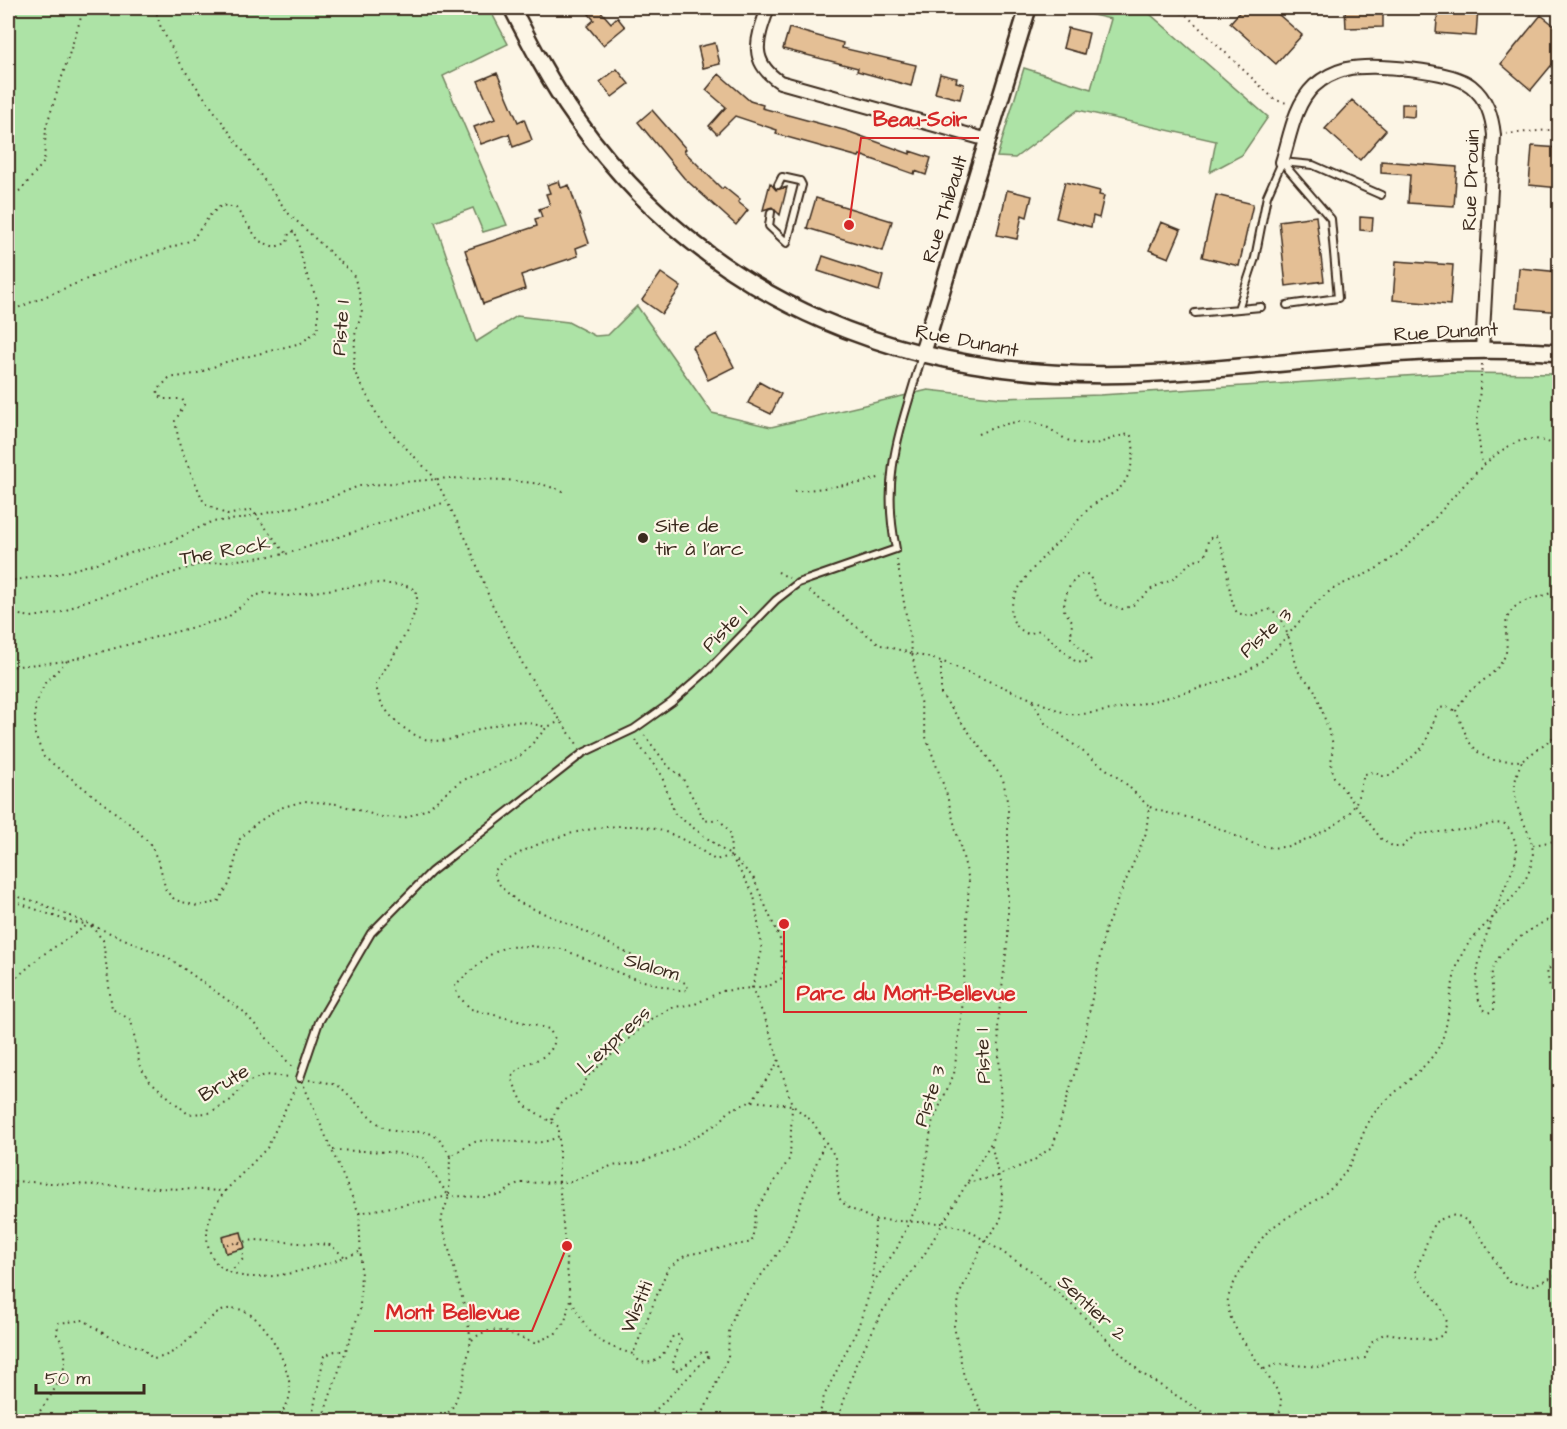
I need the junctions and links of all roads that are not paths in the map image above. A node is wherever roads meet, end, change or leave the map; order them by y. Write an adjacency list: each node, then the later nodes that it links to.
1 (512, 8): 15 (street, Rue Dunant)
2 (768, 8): 4 (street)
3 (1029, 8): 4 (street, Rue Thibault)
4 (988, 140): 15 (street, Rue Thibault)
5 (1282, 162): 7 (lane); 9 (lane); 11 (lane); 13 (street, Rue Drouin)
6 (778, 185): 8 (lane)
7 (1381, 195)
8 (771, 212)
9 (1287, 305)
10 (1262, 307): 11 (lane)
11 (1238, 309): 12 (lane)
12 (1195, 313)
13 (1482, 350): 14 (street, Rue Dunant); 15 (street, Rue Dunant)
14 (1560, 353)
15 (922, 355): 16 (lane, Piste 1)
16 (300, 1078)

